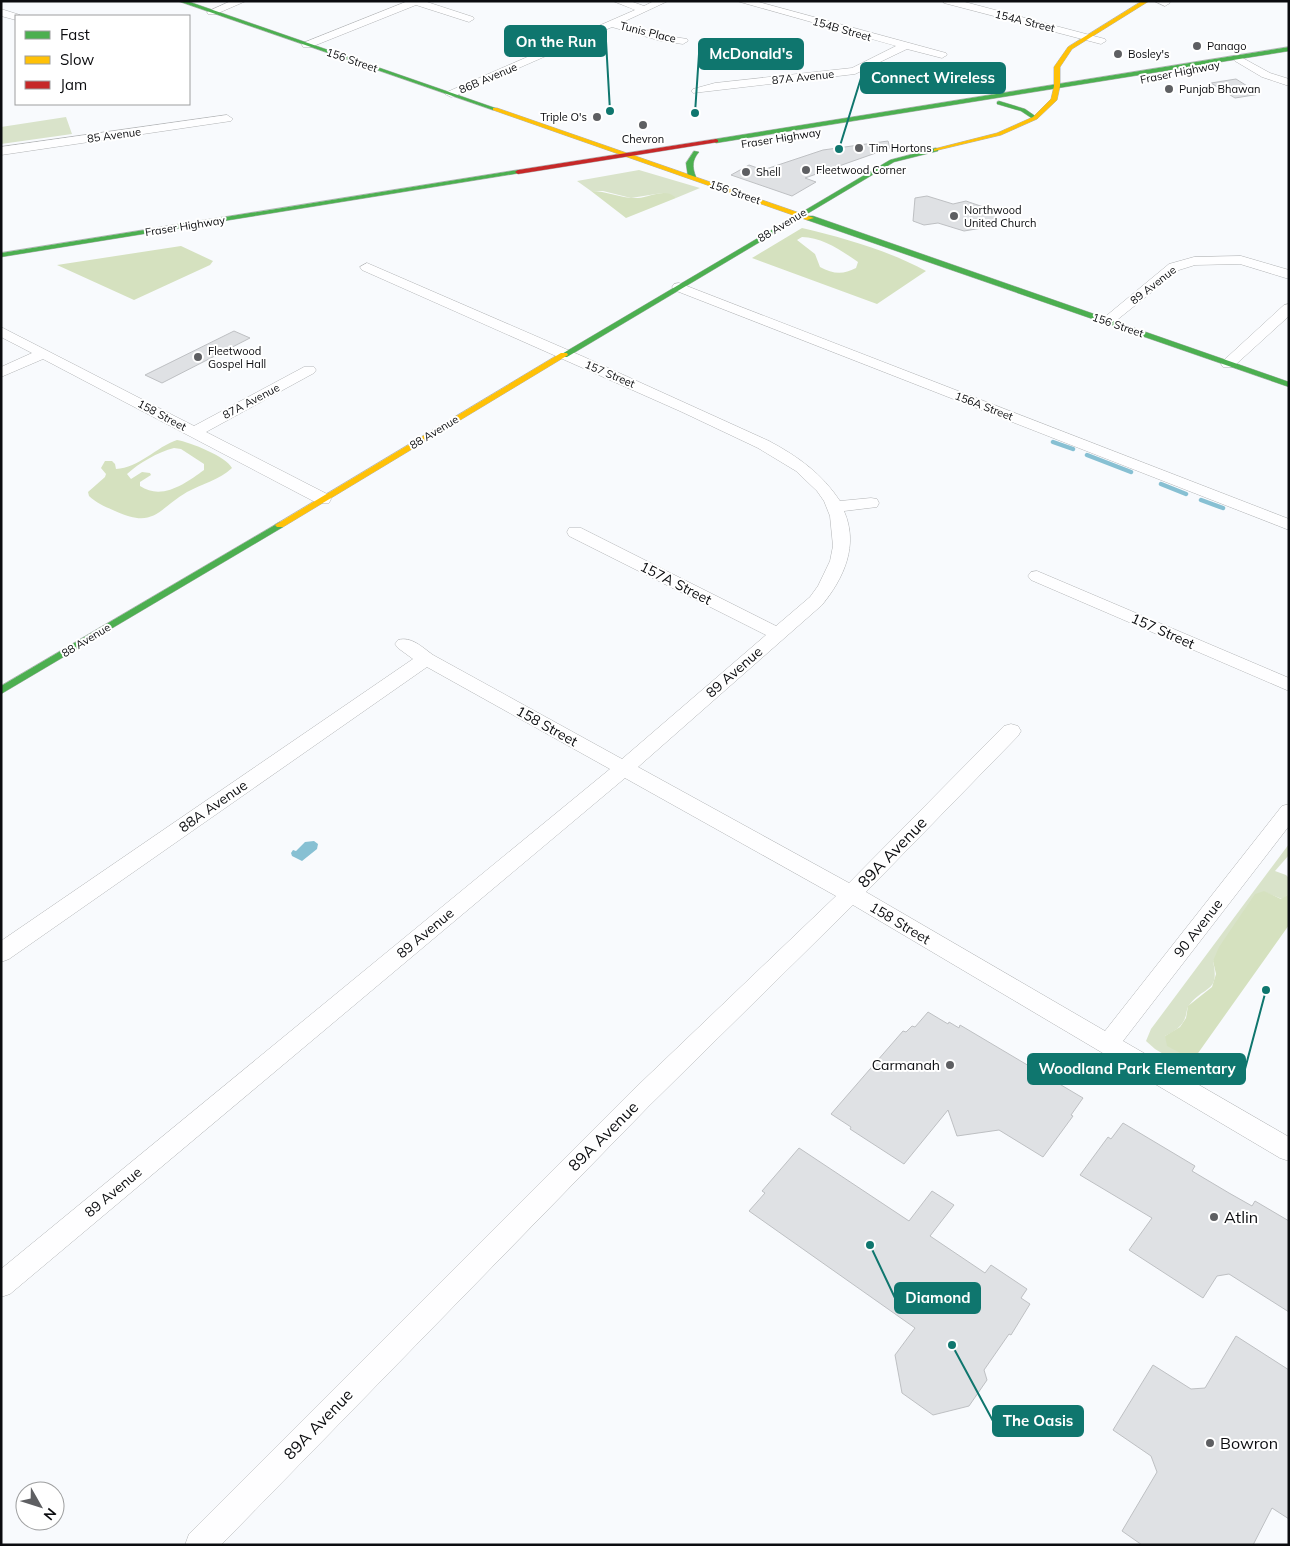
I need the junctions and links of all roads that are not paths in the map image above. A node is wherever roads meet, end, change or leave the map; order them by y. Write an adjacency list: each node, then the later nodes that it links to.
1 (181, 1): 12 (main road, 156 Street)
2 (241, 1): 12 (street)
3 (618, 1): 10 (street)
4 (663, 1): 10 (street, 86B Avenue)
5 (742, 1): 20 (street, 154B Street)
6 (948, 1): 16 (street, 154A Street)
7 (1146, 1): 16 (main road)
8 (417, 2): 14 (street); 19 (street)
9 (1164, 2): 18 (main road)
10 (644, 9): 15 (street, 86B Avenue)
11 (1, 12): 13 (street)
12 (212, 12): 19 (main road, 156 Street)
13 (15, 17)
14 (470, 19)
15 (614, 24): 17 (street, Tunis Place); 31 (street, 86B Avenue)
16 (1086, 37): 18 (street, 154A Street); 25 (main road)
17 (683, 41)
18 (1101, 41): 22 (main road)
19 (307, 45): 31 (main road, 156 Street)
20 (904, 46): 23 (street, 154B Street); 30 (street, 87A Avenue)
21 (1289, 49): 24 (main road, Fraser Highway)
22 (1085, 53)
23 (942, 55)
24 (1245, 57): 26 (main road, Fraser Highway); 27 (street); 29 (main road, Fraser Highway)
25 (1057, 67): 28 (main road); 32 (main road)
26 (1116, 76): 29 (main road, Fraser Highway); 29 (main road)
27 (1289, 83)
28 (1056, 90): 29 (main road, Fraser Highway); 32 (main road, Fraser Highway); 33 (main road, Fraser Highway); 34 (main road, 88 Avenue)
29 (1074, 90)
30 (696, 91)
31 (451, 94): 37 (main road, 156 Street)
32 (1008, 94): 40 (main road, Fraser Highway)
33 (999, 103): 34 (main road); 39 (main road, Fraser Highway)
34 (1035, 118): 43 (main road, 88 Avenue)
35 (227, 119): 38 (street, 85 Avenue)
36 (1020, 138): 43 (main road, 88 Avenue)
37 (590, 141): 40 (main road, 156 Street); 42 (main road)
38 (1, 151)
39 (696, 152): 41 (main road, Fraser Highway); 44 (main road)
40 (630, 155): 41 (main road, 156 Street); 42 (main road, Fraser Highway)
41 (643, 160): 44 (main road, 156 Street); 45 (main road, Fraser Highway)
42 (568, 165): 45 (main road, Fraser Highway)
43 (868, 175): 46 (main road, 88 Avenue)
44 (692, 177): 46 (main road, 156 Street)
45 (368, 197): 47 (main road, Fraser Highway)
46 (800, 214): 50 (main road, 88 Avenue); 52 (main road, 156 Street)
47 (1, 255)
48 (367, 267): 55 (street, 157 Street)
49 (1289, 275): 52 (street, 89 Avenue)
50 (679, 287): 55 (main road, 88 Avenue); 64 (street, 156A Street)
51 (1289, 308): 56 (street)
52 (1107, 321): 56 (main road, 156 Street)
53 (1, 332): 54 (street, 158 Street)
54 (44, 353): 58 (street); 60 (street, 158 Street)
55 (566, 354): 61 (main road, 88 Avenue); 63 (street, 157 Street)
56 (1228, 364): 59 (main road, 156 Street)
57 (308, 370): 60 (street, 87A Avenue)
58 (1, 372)
59 (1289, 385)
60 (194, 432): 61 (street, 158 Street)
61 (323, 499): 72 (main road, 88 Avenue)
62 (871, 503): 63 (street)
63 (835, 507): 66 (street, 157 Street)
64 (1289, 525)
65 (575, 532): 68 (street, 157A Street)
66 (837, 570): 68 (street, 89 Avenue)
67 (1037, 576): 71 (street, 157 Street)
68 (778, 634): 74 (street, 89 Avenue)
69 (404, 644): 70 (street, 158 Street)
70 (426, 659): 74 (street, 158 Street); 77 (street, 88A Avenue)
71 (1289, 685)
72 (1, 691)
73 (1011, 731): 76 (street, 89A Avenue)
74 (624, 768): 76 (street, 158 Street); 80 (street, 89 Avenue)
75 (1289, 811): 78 (street, 90 Avenue)
76 (851, 894): 78 (street, 158 Street); 81 (street, 89A Avenue)
77 (1, 953)
78 (1107, 1045): 79 (street, 158 Street)
79 (1289, 1150)
80 (1, 1285)
81 (200, 1545)

